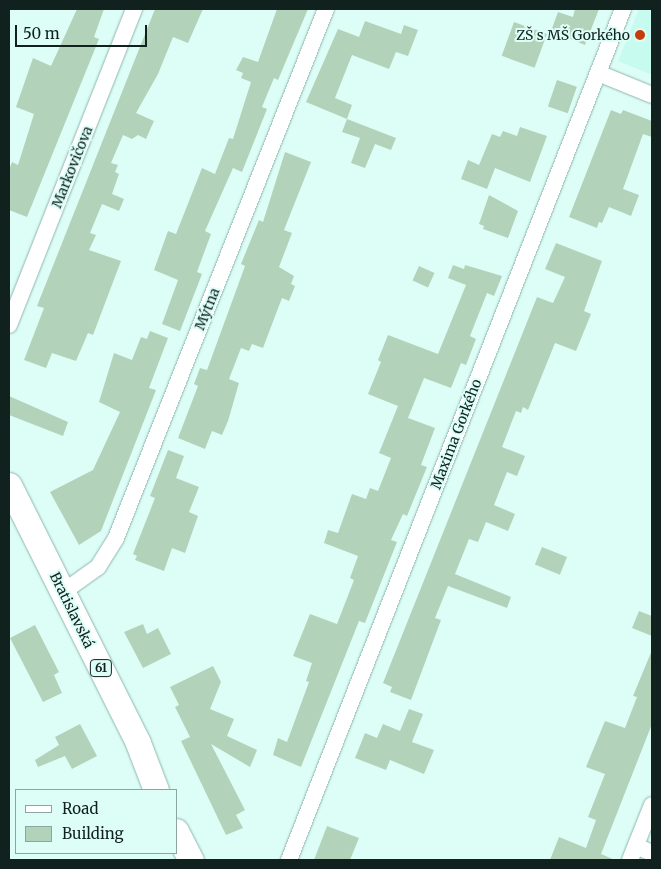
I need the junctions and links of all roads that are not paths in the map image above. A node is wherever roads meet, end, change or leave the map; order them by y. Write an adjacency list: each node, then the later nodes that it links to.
1 (134, 9): 6 (street, Markovičova)
2 (326, 9): 8 (street, Mýtna)
3 (623, 9): 4 (street, Maxima Gorkého)
4 (598, 73): 5 (street); 14 (street, Maxima Gorkého)
5 (652, 95)
6 (9, 325)
7 (9, 485): 8 (main road, Bratislavská / 61)
8 (64, 592): 9 (main road, Bratislavská / 61)
9 (156, 789)
10 (652, 805): 12 (street)
11 (178, 835): 15 (main road)
12 (633, 853): 13 (street)
13 (652, 853)
14 (288, 859)
15 (191, 860)

